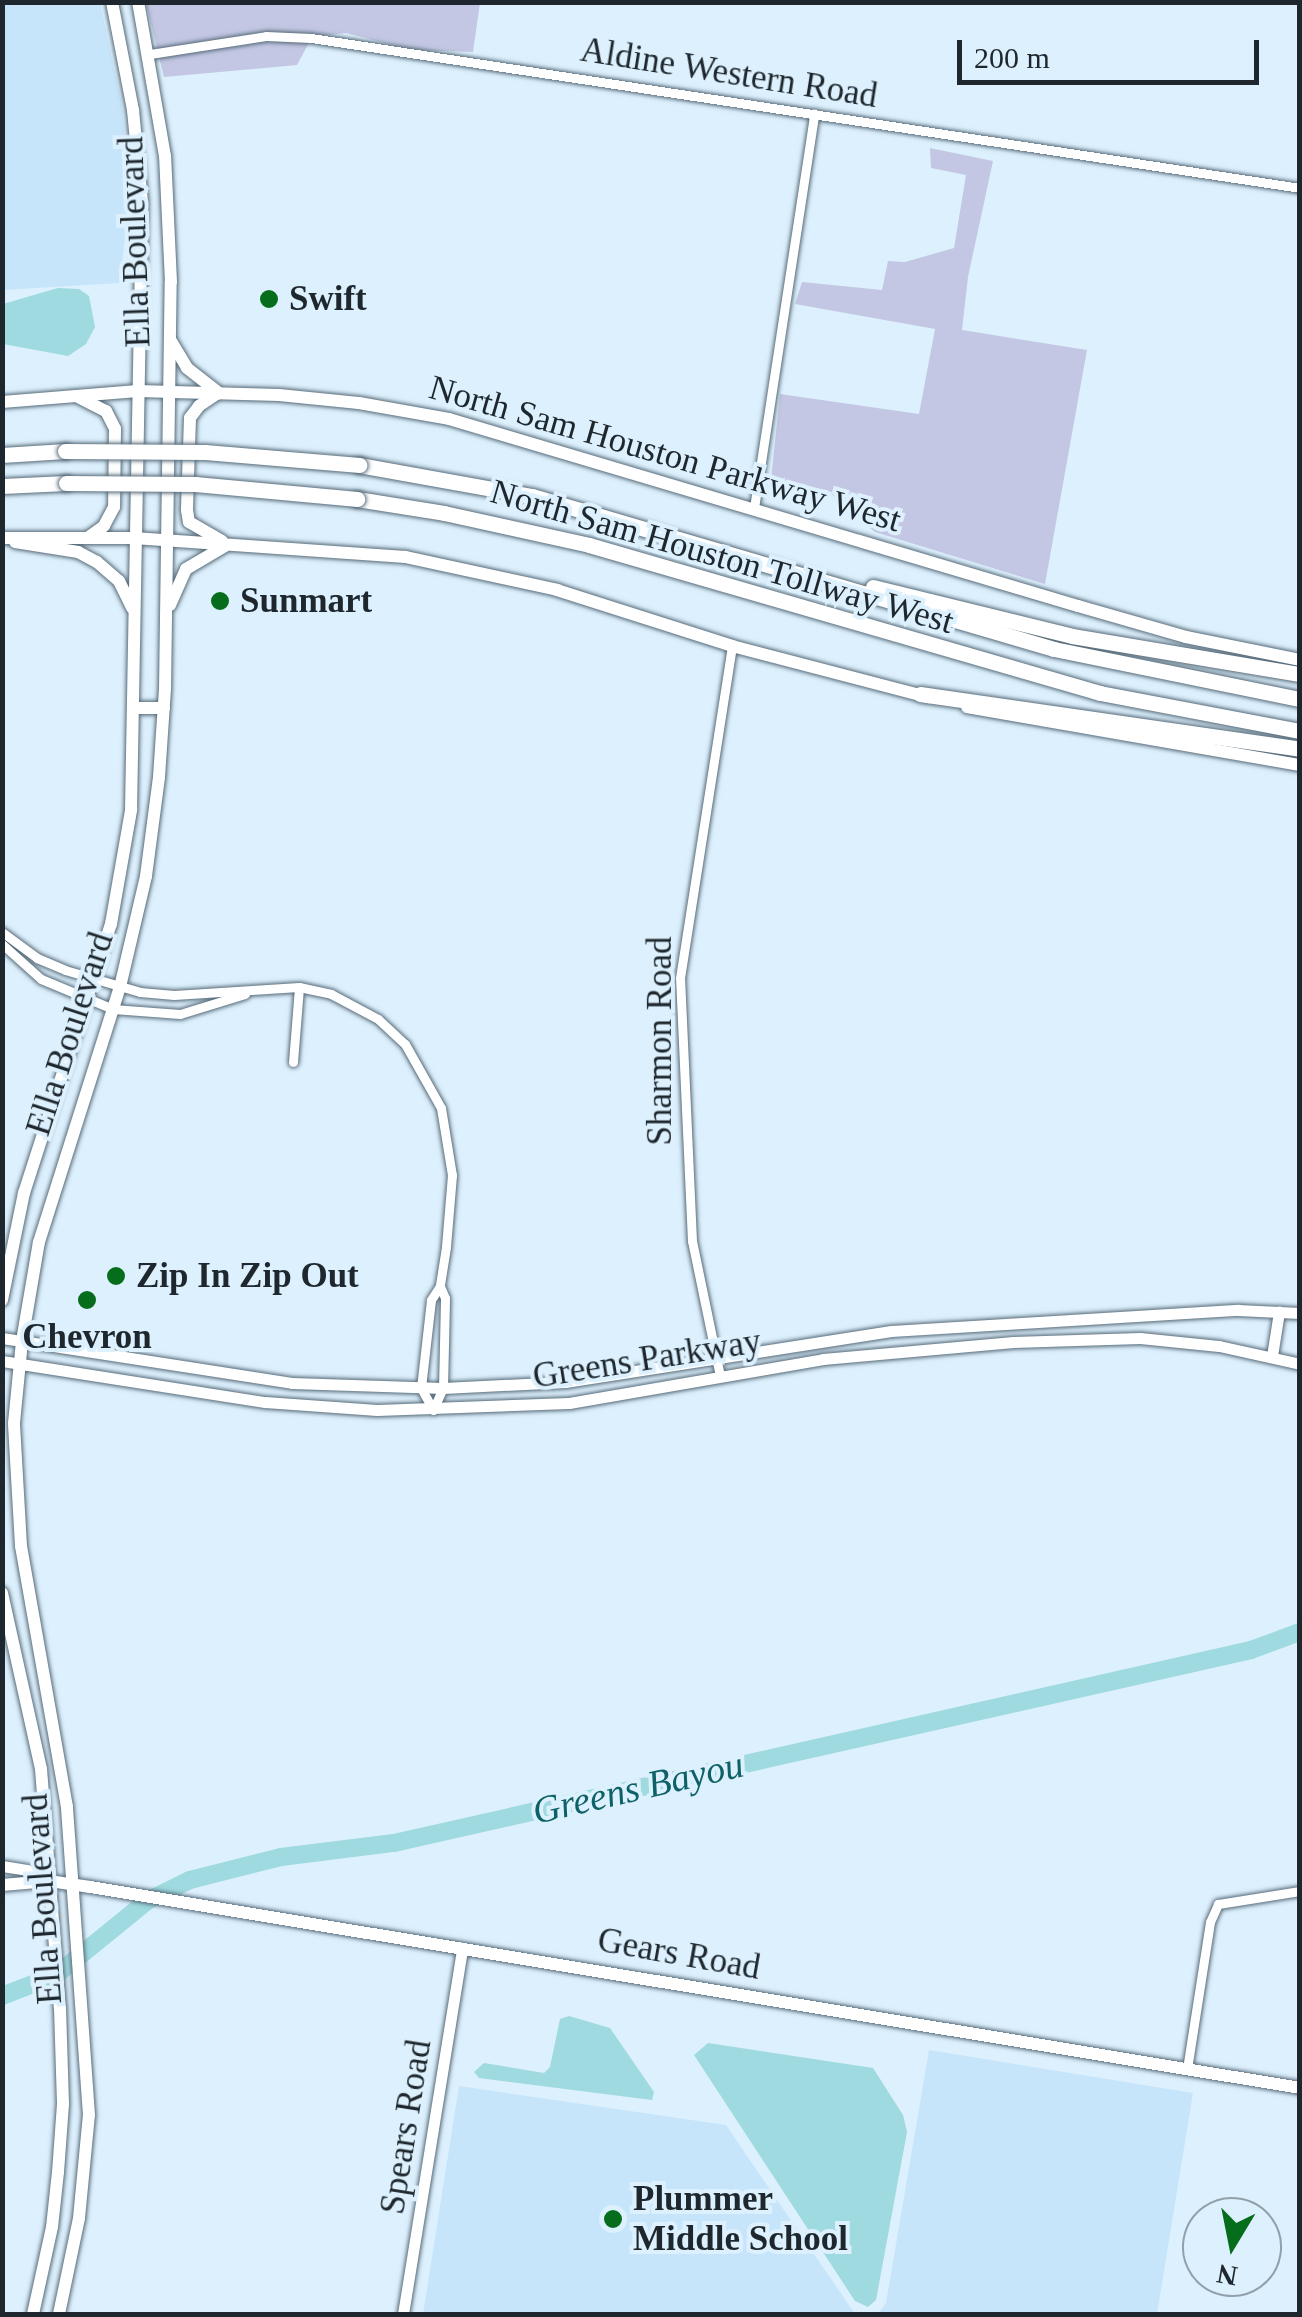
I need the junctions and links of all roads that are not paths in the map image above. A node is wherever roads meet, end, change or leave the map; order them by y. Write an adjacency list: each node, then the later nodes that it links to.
1 (112, 2): 4 (main road, Ella Boulevard)
2 (138, 2): 3 (main road, Ella Boulevard)
3 (150, 54): 4 (main road); 5 (street, Aldine Western Road); 7 (main road, Ella Boulevard)
4 (125, 58): 8 (main road, Ella Boulevard)
5 (814, 114): 6 (street, Aldine Western Road); 15 (street)
6 (1300, 188)
7 (170, 337): 9 (main road, Ella Boulevard); 10 (main road)
8 (138, 391): 9 (main road, North Sam Houston Parkway West); 11 (main road, North Sam Houston Parkway West); 17 (main road, Ella Boulevard)
9 (168, 391): 10 (main road, North Sam Houston Parkway West); 19 (main road, Ella Boulevard)
10 (219, 393): 15 (main road, North Sam Houston Parkway West); 20 (main road)
11 (75, 395): 12 (main road, North Sam Houston Parkway West); 16 (main road)
12 (2, 402)
13 (2, 455): 21 (highway, bridge)
14 (2, 486): 31 (highway, North Sam Houston Tollway West, bridge)
15 (754, 508): 25 (main road, North Sam Houston Parkway West)
16 (89, 537): 17 (main road); 18 (main road)
17 (134, 538): 19 (main road); 22 (main road, Ella Boulevard)
18 (2, 539): 22 (main road)
19 (167, 540): 20 (main road); 23 (main road, Ella Boulevard)
20 (228, 544): 23 (main road); 24 (main road)
21 (738, 557): 26 (highway); 28 (highway, North Sam Houston Tollway West)
22 (134, 614): 29 (main road, Ella Boulevard)
23 (166, 632): 30 (main road, Ella Boulevard)
24 (732, 646): 27 (main road); 53 (street, Sharmon Road)
25 (1300, 660)
26 (1300, 674)
27 (920, 694): 32 (highway); 33 (main road)
28 (1300, 699)
29 (134, 708): 30 (main road); 34 (main road, Ella Boulevard)
30 (164, 708): 35 (main road, Ella Boulevard)
31 (1300, 731)
32 (1300, 748)
33 (1300, 765)
34 (131, 810): 35 (main road); 38 (main road, Ella Boulevard)
35 (155, 814): 39 (main road, Ella Boulevard)
36 (2, 932): 38 (street)
37 (2, 944): 42 (street)
38 (95, 980): 39 (street); 42 (main road, Ella Boulevard)
39 (120, 987): 41 (street); 43 (main road, Ella Boulevard)
40 (299, 987): 41 (street); 44 (street); 47 (street)
41 (252, 991): 43 (street)
42 (90, 1001): 43 (street); 45 (main road, Ella Boulevard)
43 (113, 1009): 46 (main road, Ella Boulevard)
44 (292, 1062)
45 (39, 1147): 46 (main road); 48 (main road, Ella Boulevard)
46 (64, 1154): 52 (main road, Ella Boulevard)
47 (440, 1286): 62 (street); 63 (street)
48 (2, 1300)
49 (1279, 1312): 50 (street, Greens Parkway); 53 (street, Greens Parkway); 54 (street)
50 (1300, 1313)
51 (2, 1338): 52 (street, Greens Parkway)
52 (22, 1341): 56 (main road, Ella Boulevard); 58 (street, Greens Parkway)
53 (715, 1356): 59 (street, Sharmon Road); 60 (street, Greens Parkway)
54 (1272, 1356): 57 (street, Greens Parkway); 59 (street, Greens Parkway)
55 (2, 1361): 56 (street, Greens Parkway)
56 (20, 1364): 61 (street, Greens Parkway); 66 (main road, Ella Boulevard)
57 (1300, 1364)
58 (157, 1365): 61 (street); 62 (street, Greens Parkway)
59 (720, 1376): 64 (street, Greens Parkway)
60 (565, 1382): 63 (street, Greens Parkway); 64 (street)
61 (154, 1384): 65 (street, Greens Parkway)
62 (421, 1388): 63 (street, Greens Parkway); 65 (street)
63 (443, 1388): 65 (street)
64 (568, 1402): 65 (street, Greens Parkway)
65 (433, 1410)
66 (9, 1499): 68 (main road, Ella Boulevard)
67 (2, 1593): 69 (main road, Ella Boulevard)
68 (36, 1632): 69 (main road); 70 (main road, Ella Boulevard)
69 (11, 1637): 71 (main road, Ella Boulevard)
70 (62, 1765): 71 (main road); 75 (main road, Ella Boulevard)
71 (42, 1769): 73 (main road, Ella Boulevard)
72 (2, 1866): 73 (street, Gears Road)
73 (49, 1882): 74 (main road, Gears Road); 75 (main road, Gears Road); 80 (main road, Ella Boulevard)
74 (2, 1885)
75 (71, 1885): 77 (main road, Gears Road); 81 (main road, Ella Boulevard)
76 (1300, 1891): 78 (street)
77 (462, 1948): 78 (main road, Gears Road); 82 (street, Spears Road)
78 (1187, 2069): 79 (main road, Gears Road)
79 (1300, 2088)
80 (34, 2314)
81 (59, 2314)
82 (404, 2314)

